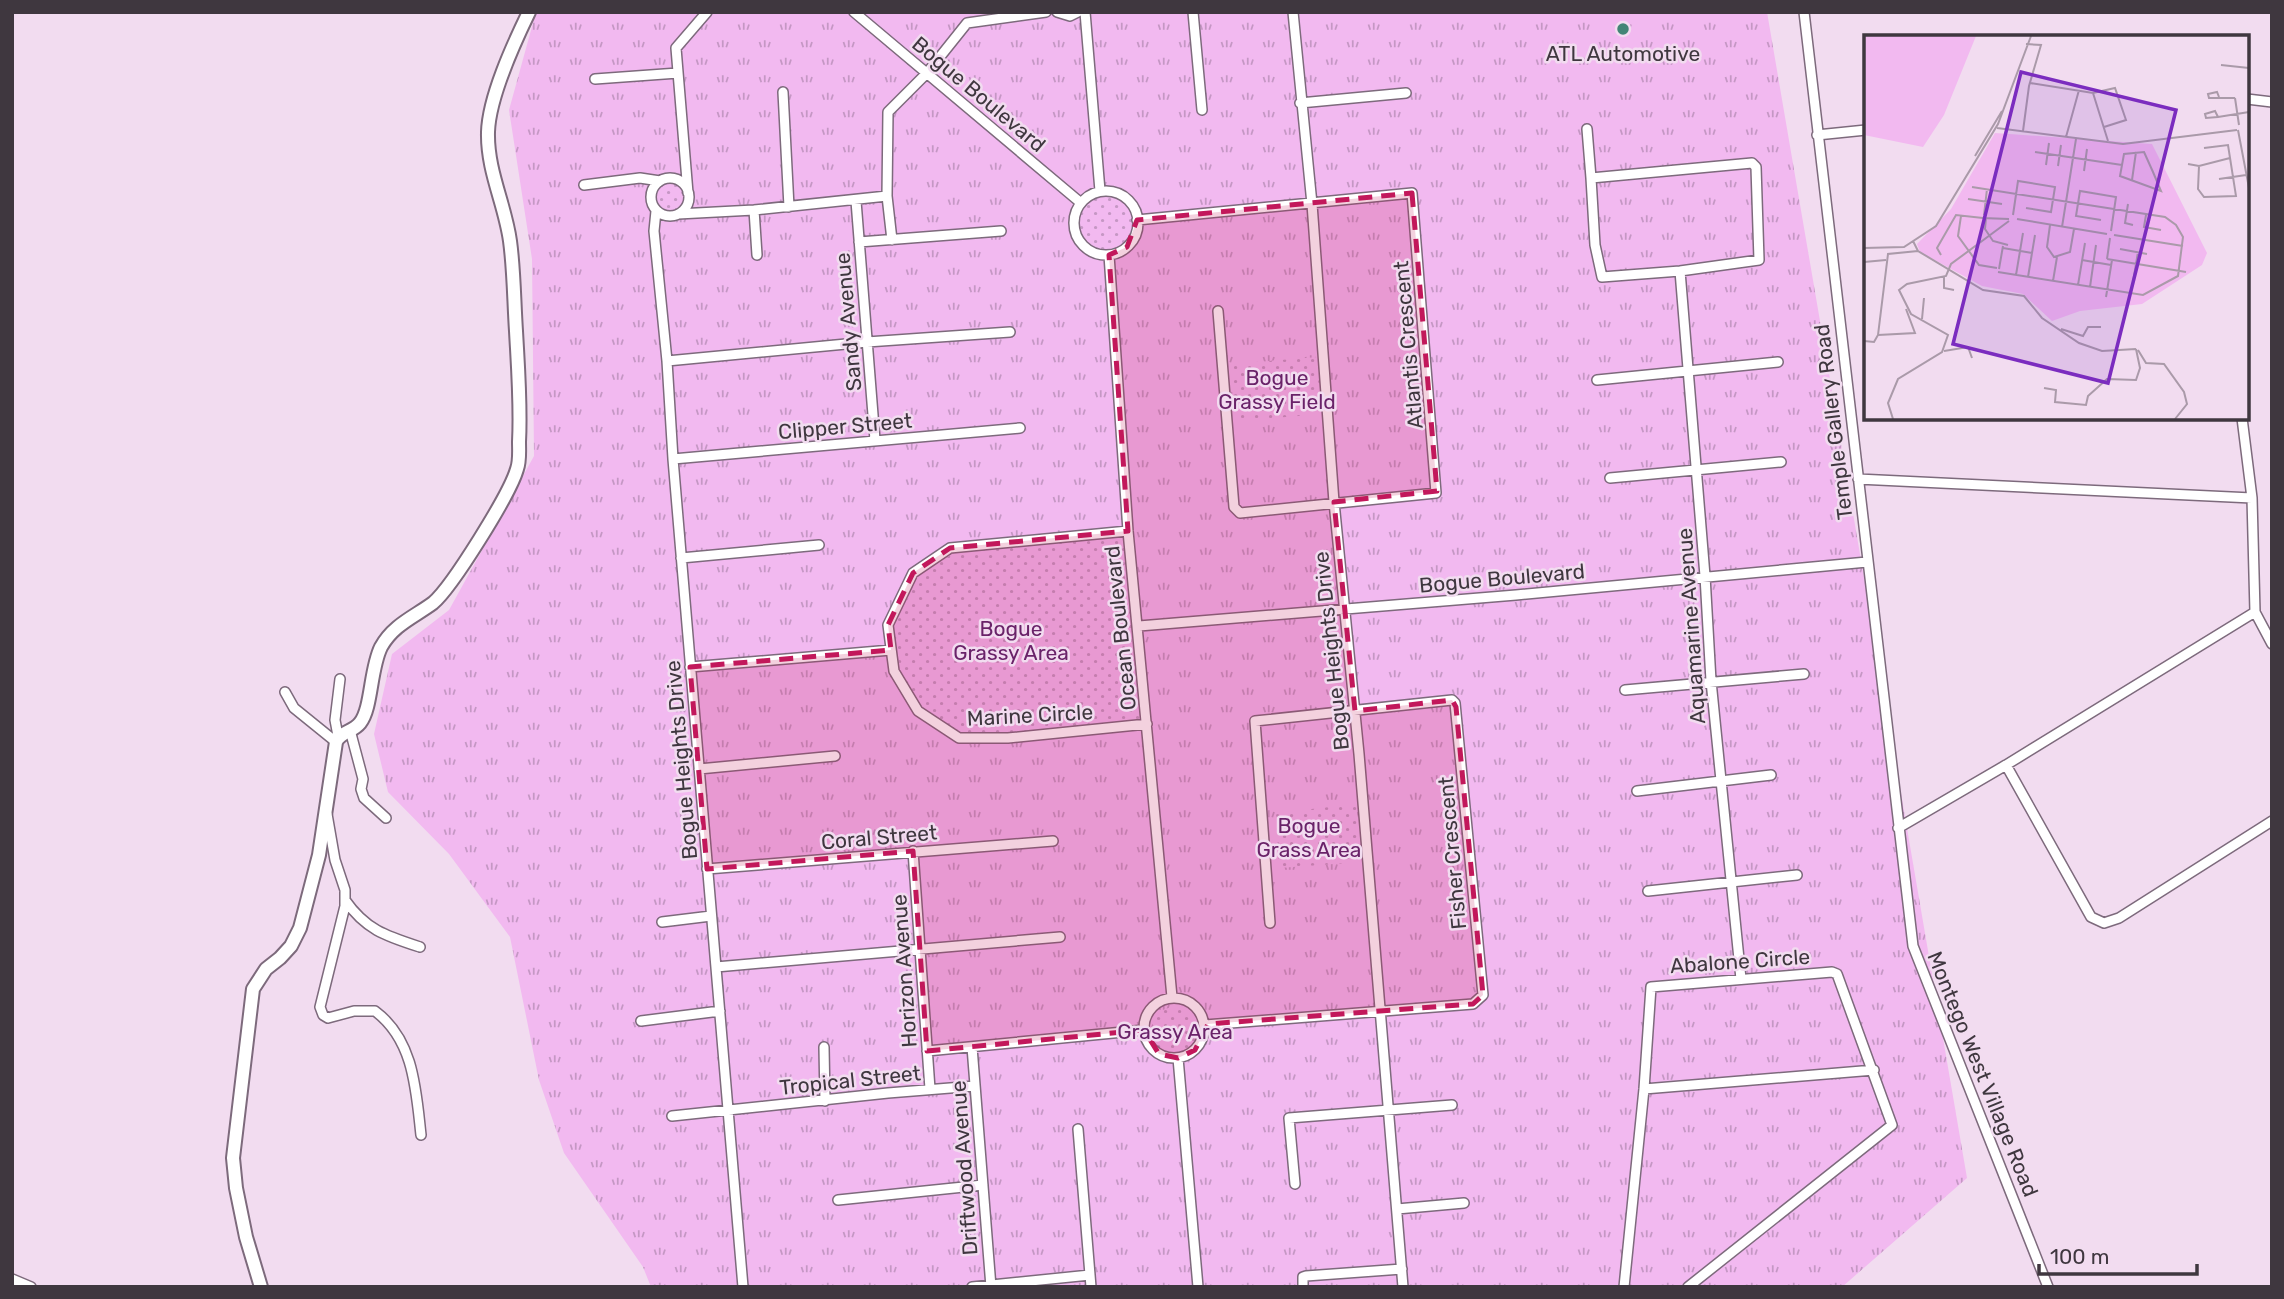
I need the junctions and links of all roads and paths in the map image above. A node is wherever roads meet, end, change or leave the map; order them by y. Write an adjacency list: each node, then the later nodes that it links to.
1 (528, 12): 86 (street)
2 (691, 12): 12 (street)
3 (707, 12): 12 (street)
4 (854, 12): 14 (street, Bogue Boulevard)
5 (1046, 12): 14 (street)
6 (1057, 12): 7 (street)
7 (1078, 12)
8 (1085, 12): 32 (street)
9 (1193, 12): 21 (street)
10 (1293, 12): 20 (street, Bogue Heights Drive)
11 (1804, 12): 24 (street, Temple Gallery Road)
12 (700, 20): 13 (street)
13 (678, 73): 15 (street); 25 (street)
14 (927, 74): 33 (street); 36 (street, Bogue Boulevard)
15 (595, 79)
16 (783, 92): 38 (street)
17 (1406, 93): 20 (street)
18 (2249, 99): 19 (street)
19 (2272, 102)
20 (1300, 103): 37 (street, Bogue Heights Drive)
21 (1202, 110)
22 (1587, 129): 28 (street)
23 (1864, 130): 24 (street)
24 (1817, 135): 65 (street, Temple Gallery Road)
25 (687, 163): 27 (street); 34 (street)
26 (640, 178): 29 (street); 30 (street); 31 (street)
27 (673, 178): 29 (street); 34 (street)
28 (1591, 178): 50 (street); 50 (street)
29 (660, 181): 31 (street)
30 (584, 185)
31 (652, 191): 40 (street)
32 (1100, 191): 36 (street); 43 (street)
33 (887, 196): 35 (street); 46 (street)
34 (688, 197): 41 (street); 42 (street)
35 (856, 201): 38 (street); 47 (street, Sandy Avenue)
36 (1081, 203): 48 (street)
37 (1312, 204): 43 (street); 67 (street, Bogue Heights Drive); 67 (street, Atlantis Crescent)
38 (789, 207): 39 (street)
39 (754, 210): 41 (street); 49 (street)
40 (656, 211): 42 (street); 44 (street, Bogue Heights Drive)
41 (698, 214): 42 (street)
42 (676, 215): 44 (street)
43 (1137, 220): 48 (street)
44 (654, 231): 54 (street, Bogue Heights Drive)
45 (1001, 231): 46 (street)
46 (892, 240): 47 (street)
47 (859, 242): 53 (street, Sandy Avenue)
48 (1109, 255): 68 (street, Ocean Boulevard)
49 (757, 256)
50 (1680, 271): 56 (street, Aquamarine Avenue)
51 (1217, 311): 67 (street)
52 (1010, 332): 53 (street)
53 (867, 342): 54 (street); 60 (street, Sandy Avenue)
54 (667, 361): 61 (street, Bogue Heights Drive)
55 (1779, 362): 56 (street)
56 (1687, 371): 57 (street); 63 (street, Aquamarine Avenue)
57 (1597, 380)
58 (2242, 420): 66 (street)
59 (1020, 428): 60 (street, Clipper Street)
60 (875, 440): 61 (street, Clipper Street)
61 (673, 460): 70 (street, Bogue Heights Drive)
62 (1781, 463): 63 (street)
63 (1697, 471): 64 (street); 72 (street, Aquamarine Avenue)
64 (1610, 478)
65 (1858, 479): 66 (street); 71 (street, Temple Gallery Road)
66 (2252, 498): 74 (street)
67 (1334, 502): 73 (street, Bogue Heights Drive)
68 (1128, 531): 75 (street, Ocean Boulevard); 77 (street, Marine Circle)
69 (820, 545): 70 (street)
70 (681, 558): 78 (street, Bogue Heights Drive)
71 (1867, 562): 72 (street, Bogue Boulevard); 97 (street, Temple Gallery Road)
72 (1705, 576): 73 (street, Bogue Boulevard); 81 (street, Aquamarine Avenue)
73 (1345, 608): 75 (street, Bogue Boulevard); 84 (street, Bogue Heights Drive)
74 (2255, 612): 76 (street); 89 (street)
75 (1139, 626): 85 (street, Ocean Boulevard)
76 (2272, 644)
77 (891, 650): 78 (street); 85 (street, Marine Circle)
78 (690, 667): 90 (street, Bogue Heights Drive)
79 (1804, 674): 81 (street)
80 (340, 679): 87 (street)
81 (1711, 681): 82 (street); 92 (street, Aquamarine Avenue)
82 (1625, 690)
83 (285, 692): 87 (street)
84 (1355, 711): 107 (street); 115 (street, Bogue Heights Drive); 115 (street, Fisher Crescent)
85 (1147, 724): 113 (street, Ocean Boulevard)
86 (350, 730): 87 (street); 95 (street)
87 (337, 739): 94 (street)
88 (835, 756): 90 (street)
89 (2006, 765): 96 (street); 97 (street)
90 (699, 769): 100 (street, Bogue Heights Drive)
91 (1771, 775): 92 (street)
92 (1720, 780): 93 (street); 102 (street, Aquamarine Avenue)
93 (1637, 791)
94 (326, 809): 104 (street); 144 (street)
95 (386, 818)
96 (2272, 821)
97 (1898, 828): 153 (street, Montego West Village Road)
98 (1053, 841): 99 (street, Coral Street)
99 (913, 851): 100 (street, Coral Street); 110 (street, Horizon Avenue)
100 (707, 869): 105 (street, Bogue Heights Drive)
101 (1797, 875): 102 (street)
102 (1733, 883): 103 (street); 112 (street, Aquamarine Avenue)
103 (1648, 891)
104 (345, 900): 109 (street); 133 (street)
105 (711, 916): 106 (street); 111 (street, Bogue Heights Drive)
106 (662, 922)
107 (1270, 923)
108 (1060, 937): 110 (street)
109 (420, 947)
110 (920, 950): 111 (street); 121 (street, Horizon Avenue)
111 (716, 967): 114 (street, Bogue Heights Drive)
112 (1741, 979): 123 (street, Abalone Circle); 125 (street, Abalone Circle)
113 (1172, 997): 117 (street); 118 (street)
114 (720, 1011): 116 (street); 130 (street, Bogue Heights Drive)
115 (1381, 1011): 117 (street); 129 (street, Bogue Heights Drive)
116 (641, 1021)
117 (1205, 1025): 122 (street)
118 (1144, 1030): 120 (street); 122 (street)
119 (824, 1047): 127 (street)
120 (972, 1047): 121 (street); 124 (street, Driftwood Avenue)
121 (927, 1051): 126 (street, Horizon Avenue)
122 (1178, 1058): 148 (street)
123 (1874, 1070): 125 (street); 152 (street, Abalone Circle)
124 (975, 1086): 126 (street, Tropical Street); 135 (street, Driftwood Avenue)
125 (1644, 1089): 151 (street, Abalone Circle)
126 (930, 1090): 127 (street, Tropical Street)
127 (825, 1101): 130 (street, Tropical Street)
128 (1452, 1105): 129 (street)
129 (1388, 1109): 134 (street); 138 (street, Bogue Heights Drive)
130 (729, 1111): 131 (street, Tropical Street); 145 (street, Bogue Heights Drive)
131 (672, 1116)
132 (1078, 1129): 140 (street)
133 (421, 1135)
134 (1295, 1184)
135 (983, 1185): 136 (street); 142 (street, Driftwood Avenue)
136 (838, 1200)
137 (1464, 1203): 138 (street)
138 (1397, 1209): 139 (street, Bogue Heights Drive)
139 (1402, 1269): 149 (street); 150 (street, Bogue Heights Drive)
140 (1090, 1275): 142 (street); 147 (street)
141 (12, 1279): 143 (street)
142 (991, 1286): 146 (street)
143 (31, 1287)
144 (261, 1287)
145 (743, 1287)
146 (972, 1287)
147 (1091, 1287)
148 (1198, 1287)
149 (1303, 1287)
150 (1403, 1287)
151 (1623, 1287)
152 (1688, 1287)
153 (2048, 1287)

